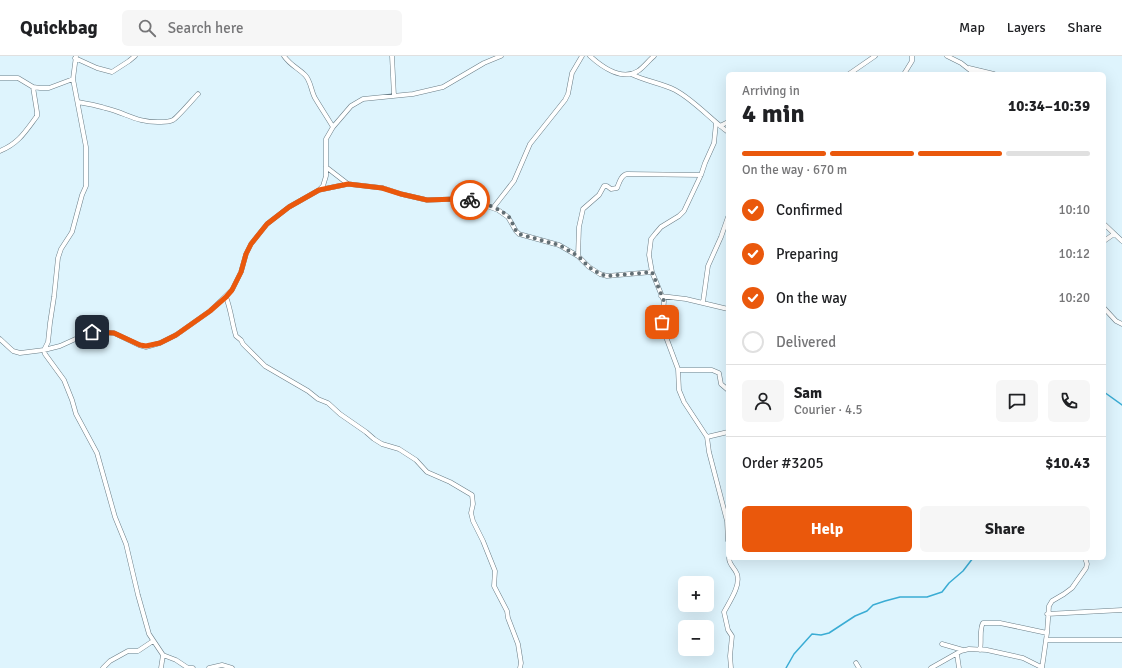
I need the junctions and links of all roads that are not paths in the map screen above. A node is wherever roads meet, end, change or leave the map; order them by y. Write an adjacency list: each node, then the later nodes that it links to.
1 (135, 56): 11 (street)
2 (284, 56): 26 (street)
3 (392, 56): 22 (street)
4 (501, 56): 22 (street)
5 (582, 56): 33 (street)
6 (590, 56): 17 (street)
7 (654, 56): 17 (street)
8 (875, 56): 13 (street)
9 (912, 56): 14 (street)
10 (950, 56): 12 (street)
11 (75, 57): 19 (street)
12 (969, 68): 15 (street); 16 (street)
13 (852, 72)
14 (905, 72)
15 (973, 72)
16 (986, 72)
17 (631, 74): 25 (street)
18 (0, 78): 20 (street)
19 (73, 79): 20 (street); 23 (street)
20 (33, 87): 28 (street)
21 (198, 94): 23 (street)
22 (394, 96): 26 (street)
23 (78, 102): 48 (street)
24 (726, 123): 25 (street)
25 (718, 125): 27 (street); 30 (street)
26 (332, 127): 29 (street)
27 (726, 131)
28 (0, 151)
29 (326, 167): 31 (street); 32 (street)
30 (702, 175): 39 (street); 40 (street)
31 (348, 184): 32 (street); 33 (street)
32 (319, 190): 42 (street)
33 (493, 208): 39 (street)
34 (726, 223): 43 (street)
35 (1106, 226): 36 (street)
36 (1114, 234): 37 (street); 38 (street)
37 (1106, 240)
38 (1122, 241)
39 (578, 256): 40 (street)
40 (652, 272): 41 (street)
41 (661, 296): 43 (street); 49 (street)
42 (226, 297): 48 (street); 74 (street)
43 (703, 302): 44 (street)
44 (726, 308)
45 (1106, 310): 46 (street)
46 (1122, 324)
47 (0, 339): 48 (street)
48 (44, 350): 61 (street)
49 (678, 370): 50 (street); 52 (street)
50 (726, 388)
51 (726, 432): 52 (street)
52 (707, 437): 53 (street)
53 (726, 517)
54 (729, 560): 75 (street)
55 (1086, 560): 57 (street)
56 (1122, 610): 57 (street)
57 (1047, 614): 58 (street)
58 (1047, 634): 59 (street); 64 (street)
59 (1046, 640): 60 (street); 68 (street)
60 (1122, 640)
61 (153, 641): 66 (street); 69 (street)
62 (942, 644): 63 (street)
63 (963, 650): 64 (street); 65 (street)
64 (980, 650): 68 (street)
65 (957, 654): 77 (street); 78 (street)
66 (163, 655): 70 (street); 71 (street)
67 (856, 663): 76 (street)
68 (1041, 667)
69 (103, 668)
70 (161, 668)
71 (193, 668)
72 (209, 668): 73 (street)
73 (232, 668)
74 (520, 668)
75 (731, 668)
76 (859, 668)
77 (931, 668)
78 (959, 668)

